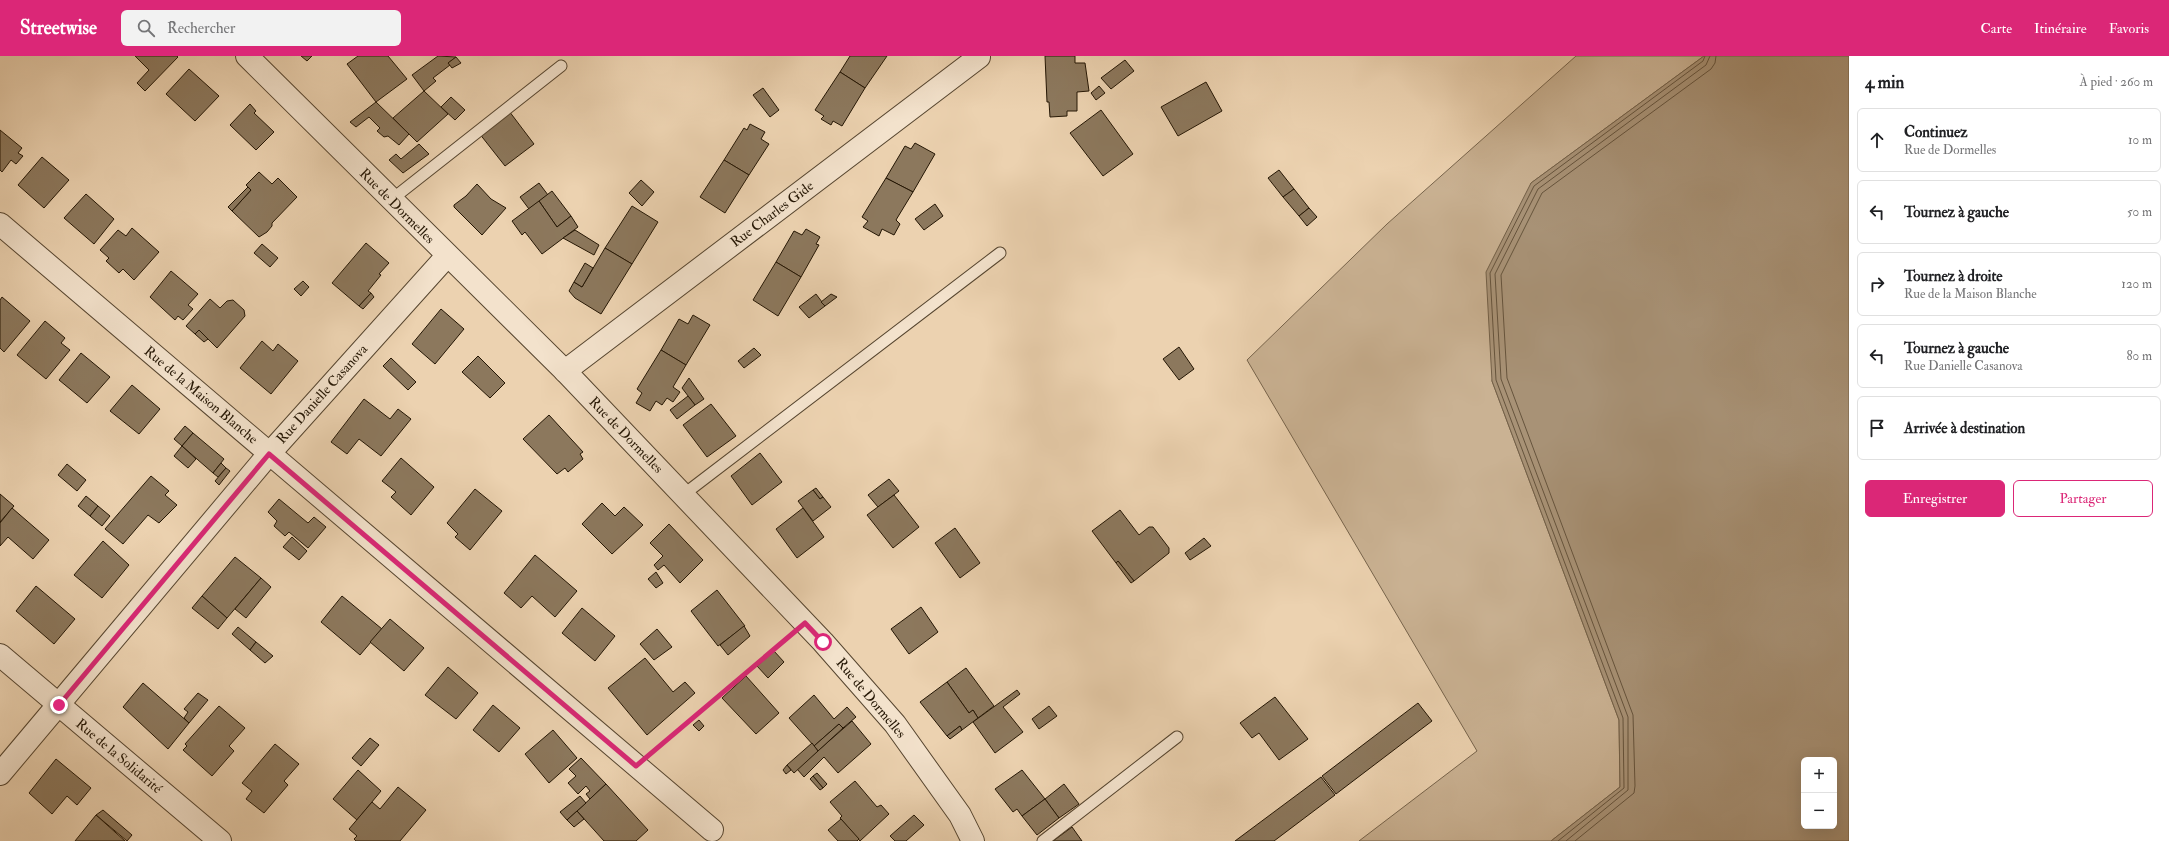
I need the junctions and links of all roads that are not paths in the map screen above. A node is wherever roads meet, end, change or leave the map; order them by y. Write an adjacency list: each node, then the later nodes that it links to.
1 (247, 56): 4 (street, Rue de Dormelles)
2 (979, 57): 8 (street, Rue Charles Gide)
3 (561, 66): 4 (lane)
4 (391, 200): 7 (street, Rue de Dormelles)
5 (0, 224): 9 (street, Rue de la Maison Blanche)
6 (1000, 252): 10 (lane)
7 (447, 256): 8 (street, Rue de Dormelles); 9 (street, Rue Danielle Casanova)
8 (566, 371): 10 (street, Rue de Dormelles)
9 (269, 454): 12 (street, Rue Danielle Casanova); 15 (street, Rue de la Maison Blanche)
10 (683, 495): 17 (street, Rue de Dormelles)
11 (0, 655): 12 (street, Rue de la Solidarité)
12 (59, 705): 14 (street, Rue Danielle Casanova); 16 (street, Rue de la Solidarité)
13 (1177, 737): 18 (lane)
14 (0, 774)
15 (712, 830)
16 (220, 841)
17 (974, 841)
18 (1043, 841)

